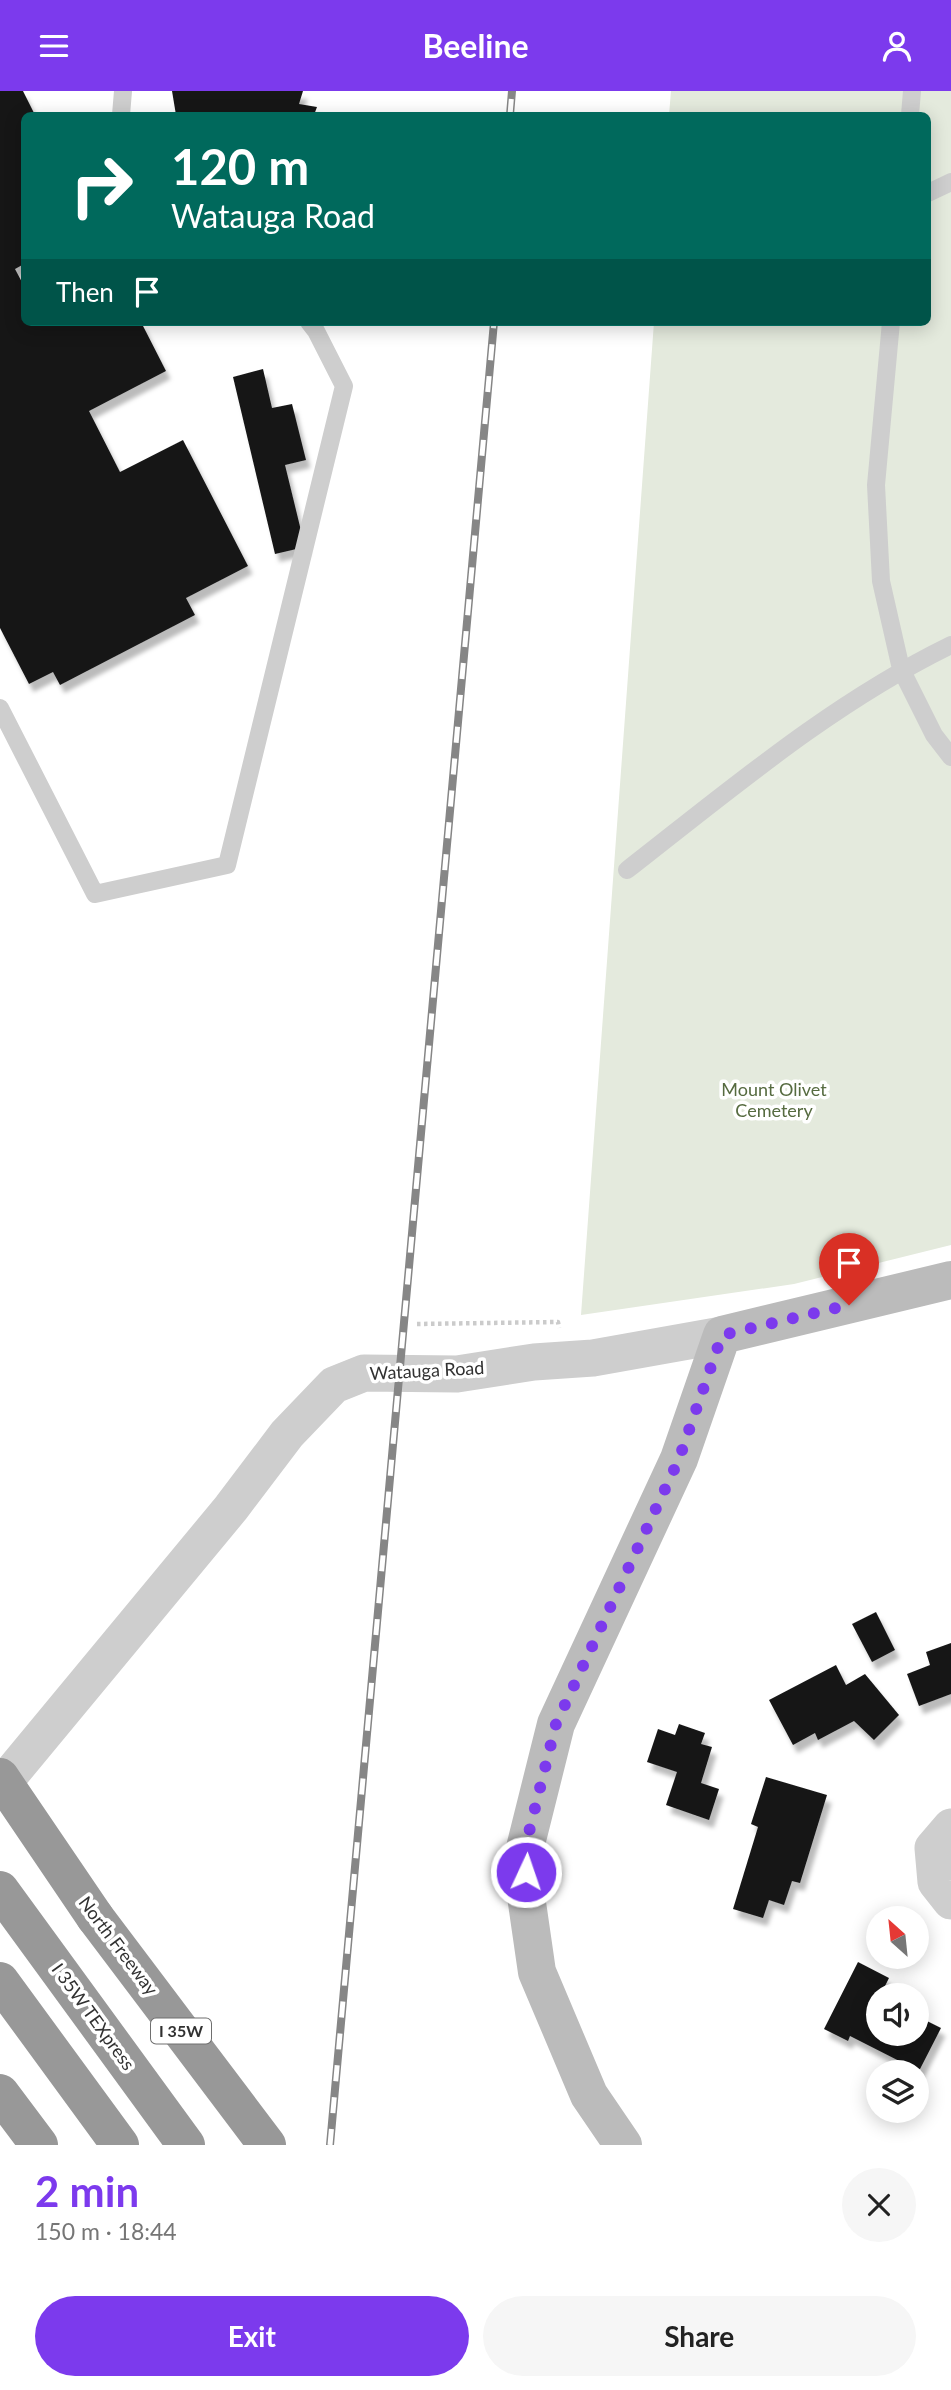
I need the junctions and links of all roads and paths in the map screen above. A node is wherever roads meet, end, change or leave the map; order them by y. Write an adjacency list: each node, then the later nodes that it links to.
1 (122, 91): 3 (lane)
2 (912, 91): 4 (lane)
3 (121, 112)
4 (910, 112)
5 (951, 182): 6 (lane)
6 (931, 192)
7 (312, 326): 11 (lane)
8 (891, 326): 10 (lane)
9 (951, 645): 10 (lane)
10 (901, 669): 12 (lane); 13 (lane)
11 (0, 708)
12 (951, 757)
13 (627, 870)
14 (951, 1280): 16 (street, Watauga Road)
15 (417, 1324): 17 (path)
16 (722, 1335): 17 (street, Watauga Road); 29 (street)
17 (564, 1360): 19 (street, Watauga Road)
18 (0, 1777): 28 (highway, North Freeway / I 35W, bridge)
19 (0, 1787)
20 (951, 1827): 22 (street)
21 (0, 1890): 27 (highway, I 35W TEXpress)
22 (951, 1901)
23 (0, 1981): 26 (highway)
24 (0, 2093): 25 (highway)
25 (39, 2145)
26 (120, 2145)
27 (186, 2145)
28 (267, 2145)
29 (623, 2145)

